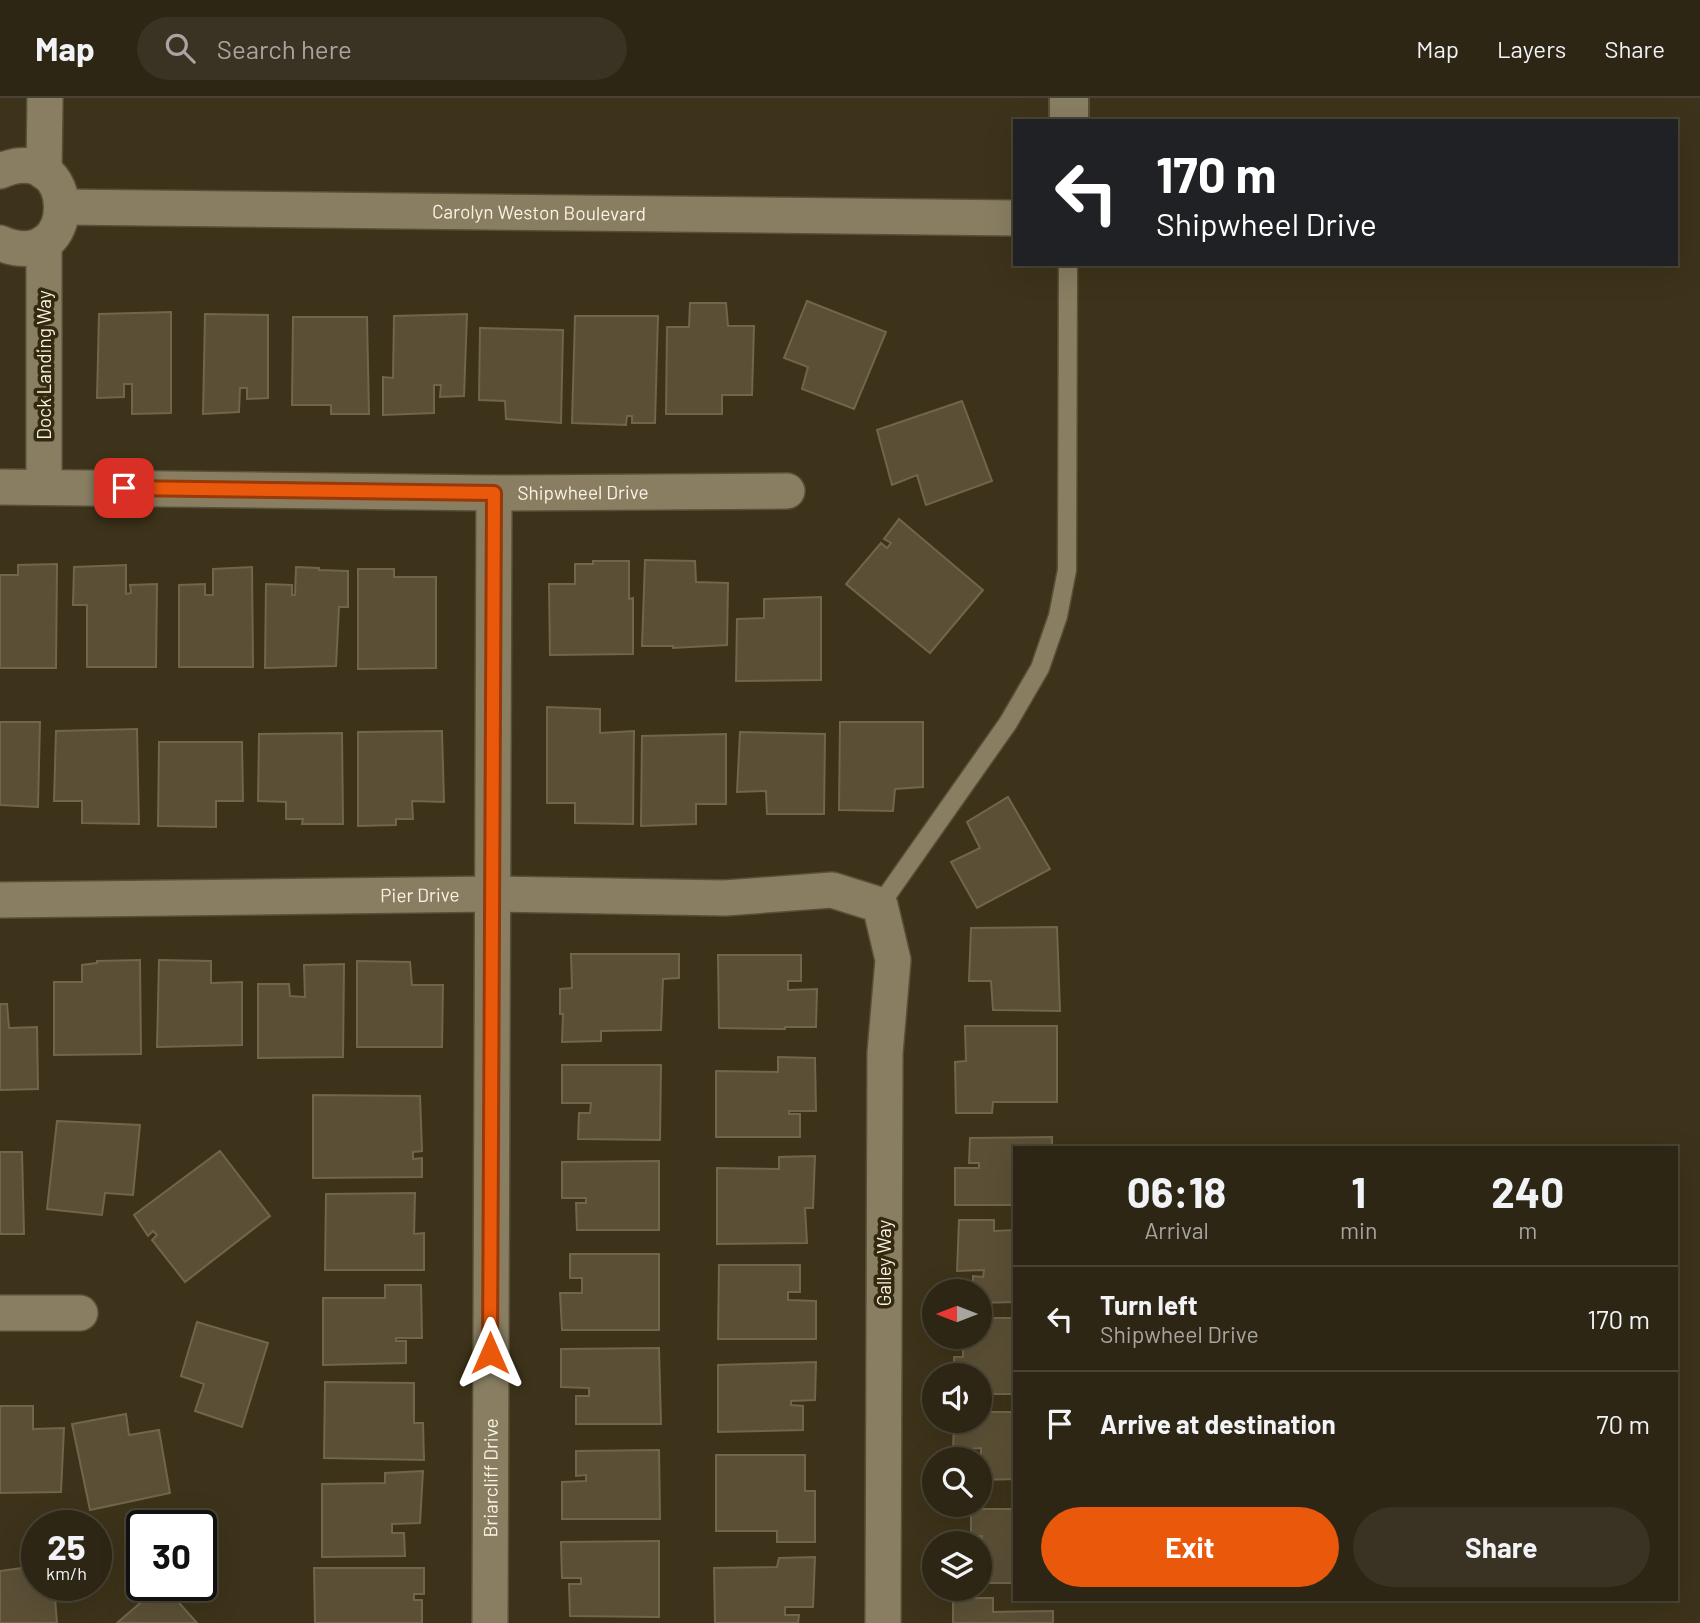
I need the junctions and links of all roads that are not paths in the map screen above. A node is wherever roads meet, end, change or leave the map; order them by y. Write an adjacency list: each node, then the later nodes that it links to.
1 (45, 98): 5 (street)
2 (1069, 98): 3 (street)
3 (1069, 119)
4 (0, 171): 5 (street)
5 (44, 172): 6 (street)
6 (63, 207): 7 (street, Carolyn Weston Boulevard); 9 (street)
7 (1013, 218)
8 (0, 243): 9 (street)
9 (44, 243): 12 (street, Dock Landing Way)
10 (1068, 266): 17 (lane)
11 (0, 487): 12 (street, Shipwheel Drive)
12 (44, 487): 14 (street, Shipwheel Drive)
13 (787, 491): 14 (street, Shipwheel Drive)
14 (494, 493): 15 (street, Briarcliff Drive)
15 (492, 894): 16 (street, Pier Drive); 17 (street, Pier Drive); 20 (street, Briarcliff Drive)
16 (0, 900)
17 (880, 905): 21 (street, Galley Way)
18 (0, 1313): 19 (street)
19 (80, 1313)
20 (490, 1623)
21 (883, 1623)

